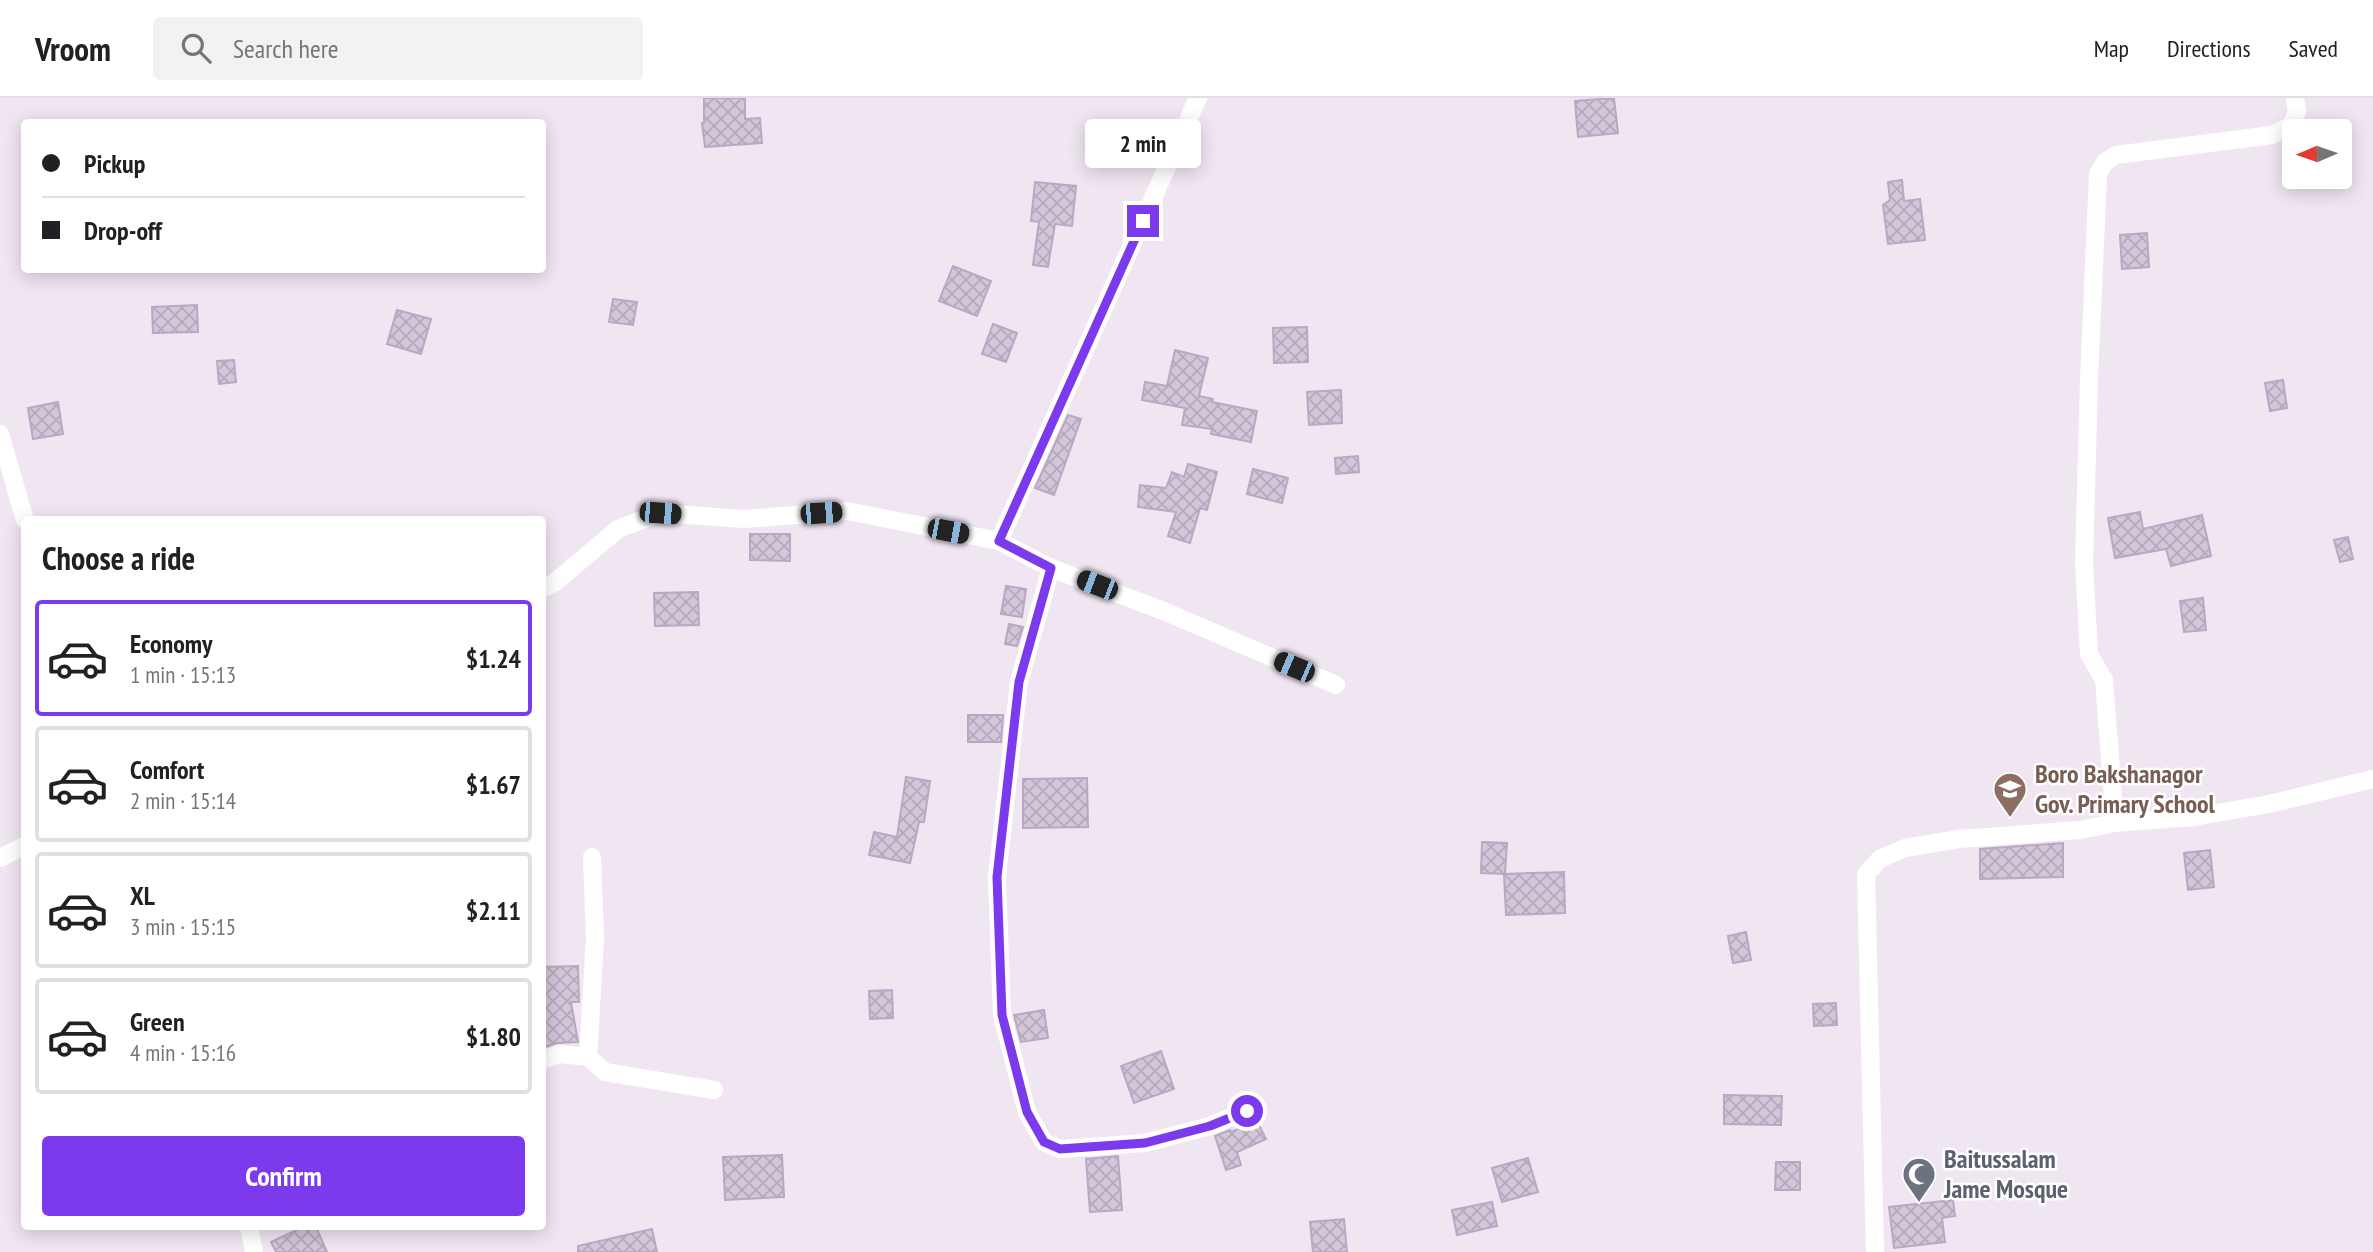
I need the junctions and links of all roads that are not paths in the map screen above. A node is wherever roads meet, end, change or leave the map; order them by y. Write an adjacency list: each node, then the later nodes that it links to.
1 (1198, 98): 5 (street)
2 (2295, 98): 10 (street)
3 (0, 434): 4 (street)
4 (24, 516)
5 (999, 541): 6 (street); 7 (street)
6 (1051, 568): 8 (street); 17 (street)
7 (546, 587)
8 (1336, 685)
9 (2373, 779): 10 (street)
10 (2115, 823): 20 (street)
11 (21, 848): 13 (street)
12 (592, 857): 14 (street)
13 (0, 858)
14 (588, 1057): 15 (street); 16 (street)
15 (546, 1059)
16 (715, 1090)
17 (1247, 1111)
18 (250, 1230): 19 (street)
19 (254, 1252)
20 (1875, 1252)

